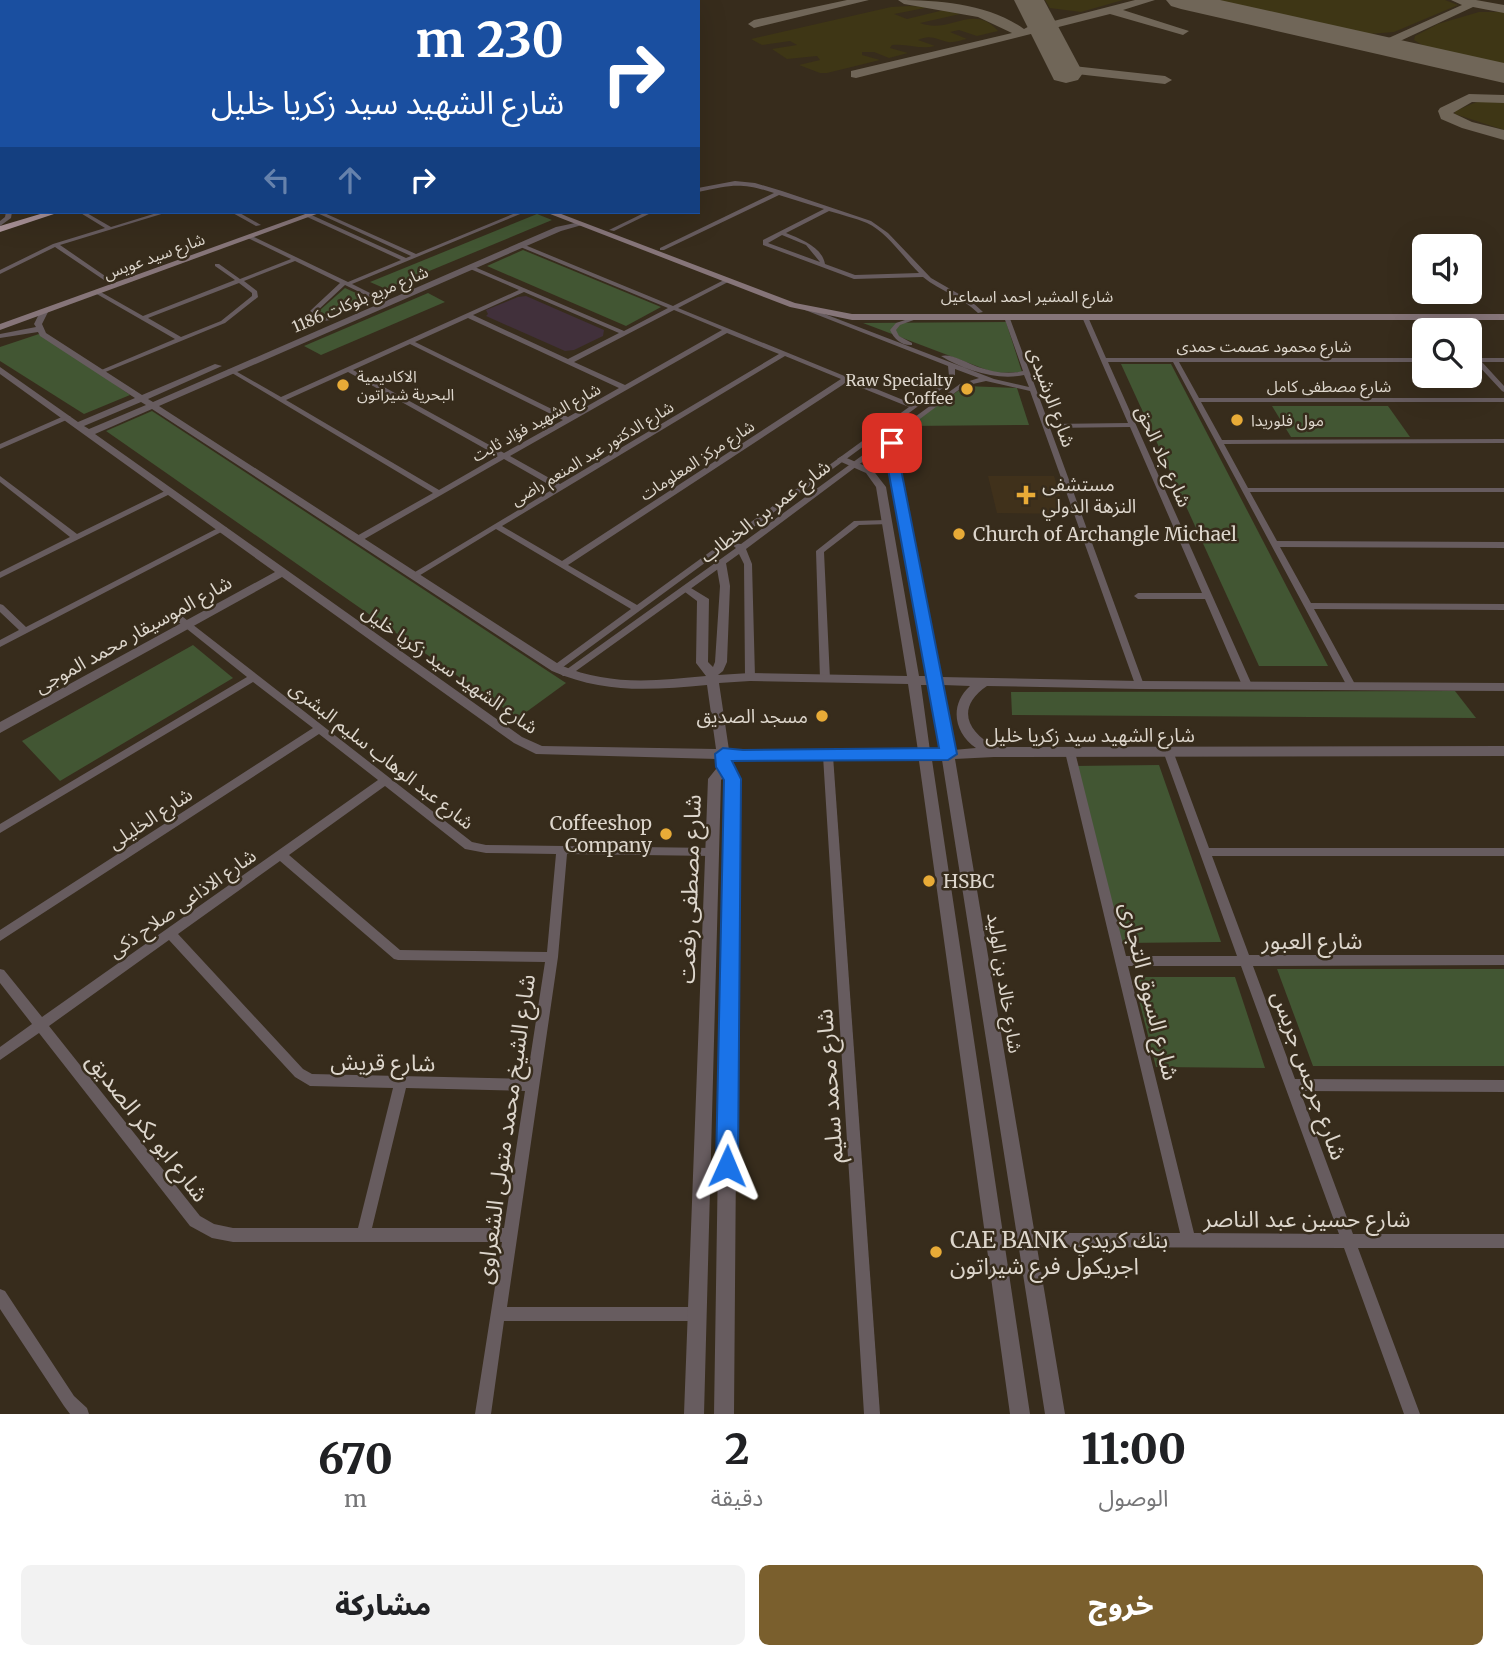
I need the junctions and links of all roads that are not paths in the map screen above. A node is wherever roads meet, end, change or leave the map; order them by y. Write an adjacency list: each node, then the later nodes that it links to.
1 (700, 190): 2 (street)
2 (780, 192): 3 (street); 25 (street)
3 (829, 208): 21 (street); 33 (street)
4 (28, 214): 17 (highway)
5 (46, 214): 17 (highway)
6 (85, 214): 19 (street)
7 (158, 214): 19 (street)
8 (238, 214): 18 (street)
9 (288, 214): 18 (main road)
10 (311, 214): 15 (main road, شارع سيد عويس)
11 (322, 214): 26 (street)
12 (517, 214): 26 (street)
13 (564, 214): 16 (main road, شارع المشير احمد اسماعيل); 20 (main road, شارع المشير احمد اسماعيل); 30 (street, شارع مربع بلوكات 1186)
14 (646, 214): 20 (street)
15 (307, 215): 22 (main road, شارع سيد عويس); 28 (street)
16 (580, 224): 24 (street, شارع مربع بلوكات 1186); 35 (main road, شارع المشير احمد اسماعيل)
17 (0, 225)
18 (258, 225): 34 (main road)
19 (109, 228): 23 (street)
20 (612, 230): 25 (main road, شارع المشير احمد اسماعيل)
21 (782, 233): 31 (street); 31 (street)
22 (250, 236): 27 (street); 39 (main road, شارع سيد عويس)
23 (55, 245): 32 (street); 34 (street)
24 (520, 245): 30 (street, شارع مربع بلوكات 1186); 41 (street)
25 (662, 248): 44 (main road, شارع المشير احمد اسماعيل)
26 (417, 256): 28 (street)
27 (296, 259): 36 (street); 37 (street)
28 (405, 260): 37 (street)
29 (216, 265): 36 (street)
30 (469, 265): 38 (street); 40 (street, شارع مربع بلوكات 1186); 40 (street, شارع مربع بلوكات 1186)
31 (822, 266): 33 (street)
32 (0, 272)
33 (924, 275): 44 (street)
34 (106, 279): 51 (main road)
35 (728, 280): 41 (street); 42 (main road, شارع المشير احمد اسماعيل)
36 (240, 281): 52 (street); 59 (street)
37 (346, 284): 40 (street); 53 (street)
38 (524, 290): 45 (street); 57 (street)
39 (97, 292): 43 (main road, شارع سيد عويس); 52 (street)
40 (382, 301): 53 (street, شارع مربع بلوكات 1186); 71 (street, شارع مربع بلوكات 1186)
41 (673, 308): 56 (street); 57 (street)
42 (807, 309): 48 (main road, شارع المشير احمد اسماعيل); 68 (street, شارع المشير احمد اسماعيل)
43 (45, 310): 54 (main road, شارع سيد عويس); 55 (street)
44 (980, 312): 46 (main road, شارع المشير احمد اسماعيل)
45 (467, 315): 60 (street); 67 (street)
46 (1211, 315): 47 (main road, شارع المشير احمد اسماعيل); 50 (main road, شارع المشير احمد اسماعيل)
47 (1504, 315)
48 (919, 317): 49 (main road, شارع المشير احمد اسماعيل); 78 (street, شارع المشير احمد اسماعيل)
49 (1007, 317): 50 (main road, شارع المشير احمد اسماعيل); 74 (street, شارع الرشيدى)
50 (1085, 317): 62 (street, شارع جاد الحق)
51 (0, 318)
52 (143, 318): 59 (street)
53 (327, 320): 86 (street, شارع مربع بلوكات 1186)
54 (0, 327)
55 (40, 329): 58 (street); 73 (street)
56 (727, 330): 61 (street); 80 (street, شارع الشهيد فؤاد ثابت)
57 (624, 333): 67 (street)
58 (0, 336)
59 (181, 340): 73 (street)
60 (409, 341): 69 (street); 88 (street)
61 (784, 354): 75 (street); 102 (street, شارع الدكتور عبد المنعم راضى)
62 (1104, 360): 63 (street, شارع محمود عصمت حمدى); 90 (street, شارع جاد الحق)
63 (1175, 360): 64 (street, شارع محمود عصمت حمدى); 84 (street)
64 (1412, 360)
65 (1482, 360): 66 (street)
66 (1504, 360)
67 (568, 362): 80 (street)
68 (951, 366): 76 (street, شارع المشير احمد اسماعيل); 77 (street)
69 (347, 369): 83 (street); 97 (street)
70 (1482, 369): 82 (street)
71 (230, 370): 83 (street); 86 (street, شارع مربع بلوكات 1186)
72 (1, 372): 89 (street, شارع الشهيد سيد زكريا خليل)
73 (102, 372): 86 (street)
74 (1027, 372): 78 (street, شارع المشير احمد اسماعيل); 81 (street, شارع الرشيدى)
75 (846, 379): 87 (street); 118 (street, شارع مركز المعلومات)
76 (985, 379): 78 (street, شارع المشير احمد اسماعيل); 79 (street, شارع عمر بن الخطاب)
77 (949, 380): 79 (street); 87 (street, شارع عمر بن الخطاب)
78 (1000, 380): 81 (street, شارع المشير احمد اسماعيل)
79 (962, 385): 93 (street, شارع عمر بن الخطاب)
80 (625, 388): 88 (street, شارع الشهيد فؤاد ثابت)
81 (1034, 390): 91 (street, شارع الرشيدى)
82 (1504, 390)
83 (280, 400): 106 (street)
84 (1196, 400): 85 (street, شارع مصطفى كامل); 95 (street)
85 (1504, 400)
86 (148, 402): 89 (street); 92 (street); 111 (street)
87 (914, 407): 98 (street, شارع عمر بن الخطاب)
88 (568, 420): 97 (street, شارع الشهيد فؤاد ثابت)
89 (73, 422): 92 (street, شارع الشهيد سيد زكريا خليل); 96 (street)
90 (1133, 425): 91 (street); 126 (street, شارع جاد الحق)
91 (1047, 426): 142 (street, شارع الرشيدى)
92 (89, 433): 105 (street, شارع الشهيد سيد زكريا خليل)
93 (893, 435): 98 (street, شارع عمر بن الخطاب); 99 (street, شارع خالد بن الوليد)
94 (1504, 441): 95 (street)
95 (1219, 442): 104 (street)
96 (0, 447)
97 (504, 456): 102 (street); 106 (street, شارع الشهيد فؤاد ثابت)
98 (848, 462): 100 (street); 112 (street, شارع عمر بن الخطاب); 115 (street, شارع عمر بن الخطاب)
99 (894, 469): 100 (street); 140 (street, شارع خالد بن الوليد)
100 (869, 471): 107 (street)
101 (0, 478): 110 (street)
102 (561, 488): 108 (street, شارع الدكتور عبد المنعم راضى)
103 (1504, 489): 104 (street)
104 (1245, 491): 113 (street)
105 (170, 492): 109 (street, شارع الشهيد سيد زكريا خليل); 110 (street)
106 (438, 493): 111 (street, شارع الشهيد فؤاد ثابت)
107 (886, 522): 138 (street); 139 (street)
108 (496, 526): 118 (street); 121 (street, شارع الدكتور عبد المنعم راضى)
109 (223, 529): 119 (street, شارع الشهيد سيد زكريا خليل); 132 (street)
110 (76, 538): 120 (street)
111 (358, 539): 121 (street)
112 (730, 542): 115 (street); 116 (street, شارع عمر بن الخطاب)
113 (1274, 544): 114 (street); 127 (street)
114 (1504, 545)
115 (741, 548): 117 (street, شارع عمر بن الخطاب); 137 (street)
116 (710, 557): 117 (street); 130 (street, شارع عمر بن الخطاب)
117 (721, 563): 122 (street, شارع عمر بن الخطاب); 124 (street)
118 (562, 565): 130 (street)
119 (279, 569): 131 (street, شارع الموسيقار محمد الموجى); 156 (street, شارع الشهيد سيد زكريا خليل)
120 (0, 575)
121 (414, 575): 134 (street)
122 (686, 589): 123 (street); 134 (street, شارع عمر بن الخطاب)
123 (700, 596): 124 (street); 136 (street)
124 (725, 596): 136 (street)
125 (1138, 596): 126 (street)
126 (1208, 596): 143 (street, شارع جاد الحق)
127 (1307, 606): 129 (street); 144 (street)
128 (0, 607): 132 (street)
129 (1504, 607)
130 (637, 609): 134 (street, شارع عمر بن الخطاب)
131 (184, 622): 135 (street, شارع عبد الوهاب سليم البشرى); 146 (street, شارع الموسيقار محمد الموجى); 147 (street, شارع الموسيقار محمد الموجى)
132 (25, 631): 133 (street)
133 (0, 643)
134 (561, 671): 136 (street)
135 (254, 677): 148 (street, شارع عبد الوهاب سليم البشرى); 158 (street)
136 (713, 677): 137 (street); 156 (street)
137 (750, 677): 138 (street)
138 (825, 679): 139 (street)
139 (914, 681): 140 (street); 155 (street)
140 (936, 681): 141 (street); 153 (street, شارع خالد بن الوليد)
141 (986, 682): 142 (street); 151 (street)
142 (1139, 685): 143 (street)
143 (1247, 685): 144 (street)
144 (1351, 686): 145 (street)
145 (1504, 687)
146 (0, 718)
147 (0, 727)
148 (319, 729): 157 (street, شارع عبد الوهاب سليم البشرى); 165 (street, شارع الخليلى)
149 (1168, 751): 150 (street, شارع الشهيد سيد زكريا خليل); 152 (street, شارع الشهيد سيد زكريا خليل); 161 (street, شارع جرجس جريس)
150 (1504, 751)
151 (994, 752): 152 (street, شارع الشهيد سيد زكريا خليل); 153 (street, شارع الشهيد سيد زكريا خليل)
152 (1070, 752): 168 (street, شارع السوق التجارى)
153 (948, 754): 155 (street, شارع الشهيد سيد زكريا خليل); 179 (street, شارع خالد بن الوليد)
154 (828, 756): 155 (street, شارع الشهيد سيد زكريا خليل); 156 (street, شارع الشهيد سيد زكريا خليل); 190 (street, شارع محمد سليم)
155 (925, 756): 191 (street)
156 (724, 761): 160 (street, شارع مصطفى رفعت); 189 (street, شارع مصطفى رفعت)
157 (385, 781): 159 (street, شارع عبد الوهاب سليم البشرى); 163 (street, شارع الاذاعى صلاح ذكى)
158 (0, 829)
159 (562, 850): 160 (street, شارع عبد الوهاب سليم البشرى); 166 (street, شارع الشيخ محمد متولى الشعراوى)
160 (713, 852): 185 (street, شارع مصطفى رفعت)
161 (1205, 852): 162 (street); 169 (street, شارع جرجس جريس)
162 (1504, 852)
163 (281, 855): 164 (street, شارع الاذاعى صلاح ذكى); 166 (street)
164 (170, 933): 171 (street, شارع الاذاعى صلاح ذكى); 173 (street, شارع قريش)
165 (0, 936)
166 (551, 957): 174 (street, شارع الشيخ محمد متولى الشعراوى)
167 (1504, 960): 169 (street, شارع العبور)
168 (1121, 961): 169 (street, شارع العبور); 180 (street, شارع السوق التجارى)
169 (1245, 961): 175 (street, شارع جرجس جريس)
170 (0, 974): 171 (street, شارع ابو بكر الصديق)
171 (40, 1025): 172 (street, شارع الاذاعى صلاح ذكى); 177 (street, شارع ابو بكر الصديق)
172 (0, 1054)
173 (401, 1083): 174 (street, شارع قريش); 177 (street)
174 (533, 1085): 178 (street, شارع الشيخ محمد متولى الشعراوى)
175 (1291, 1085): 176 (street); 181 (street, شارع جرجس جريس)
176 (1504, 1086)
177 (363, 1235): 178 (street, شارع ابو بكر الصديق)
178 (511, 1235): 184 (street, شارع الشيخ محمد متولى الشعراوى)
179 (1027, 1240): 180 (street, شارع حسين عبد الناصر); 192 (street, شارع خالد بن الوليد)
180 (1189, 1240): 181 (street, شارع حسين عبد الناصر)
181 (1348, 1241): 182 (street, شارع حسين عبد الناصر); 193 (street, شارع جرجس جريس)
182 (1504, 1241)
183 (0, 1296): 186 (street)
184 (499, 1314): 185 (street); 187 (street, شارع الشيخ محمد متولى الشعراوى)
185 (697, 1314): 188 (street, شارع مصطفى رفعت)
186 (81, 1414)
187 (483, 1414)
188 (694, 1414)
189 (724, 1414)
190 (872, 1414)
191 (1020, 1414)
192 (1055, 1414)
193 (1412, 1414)

